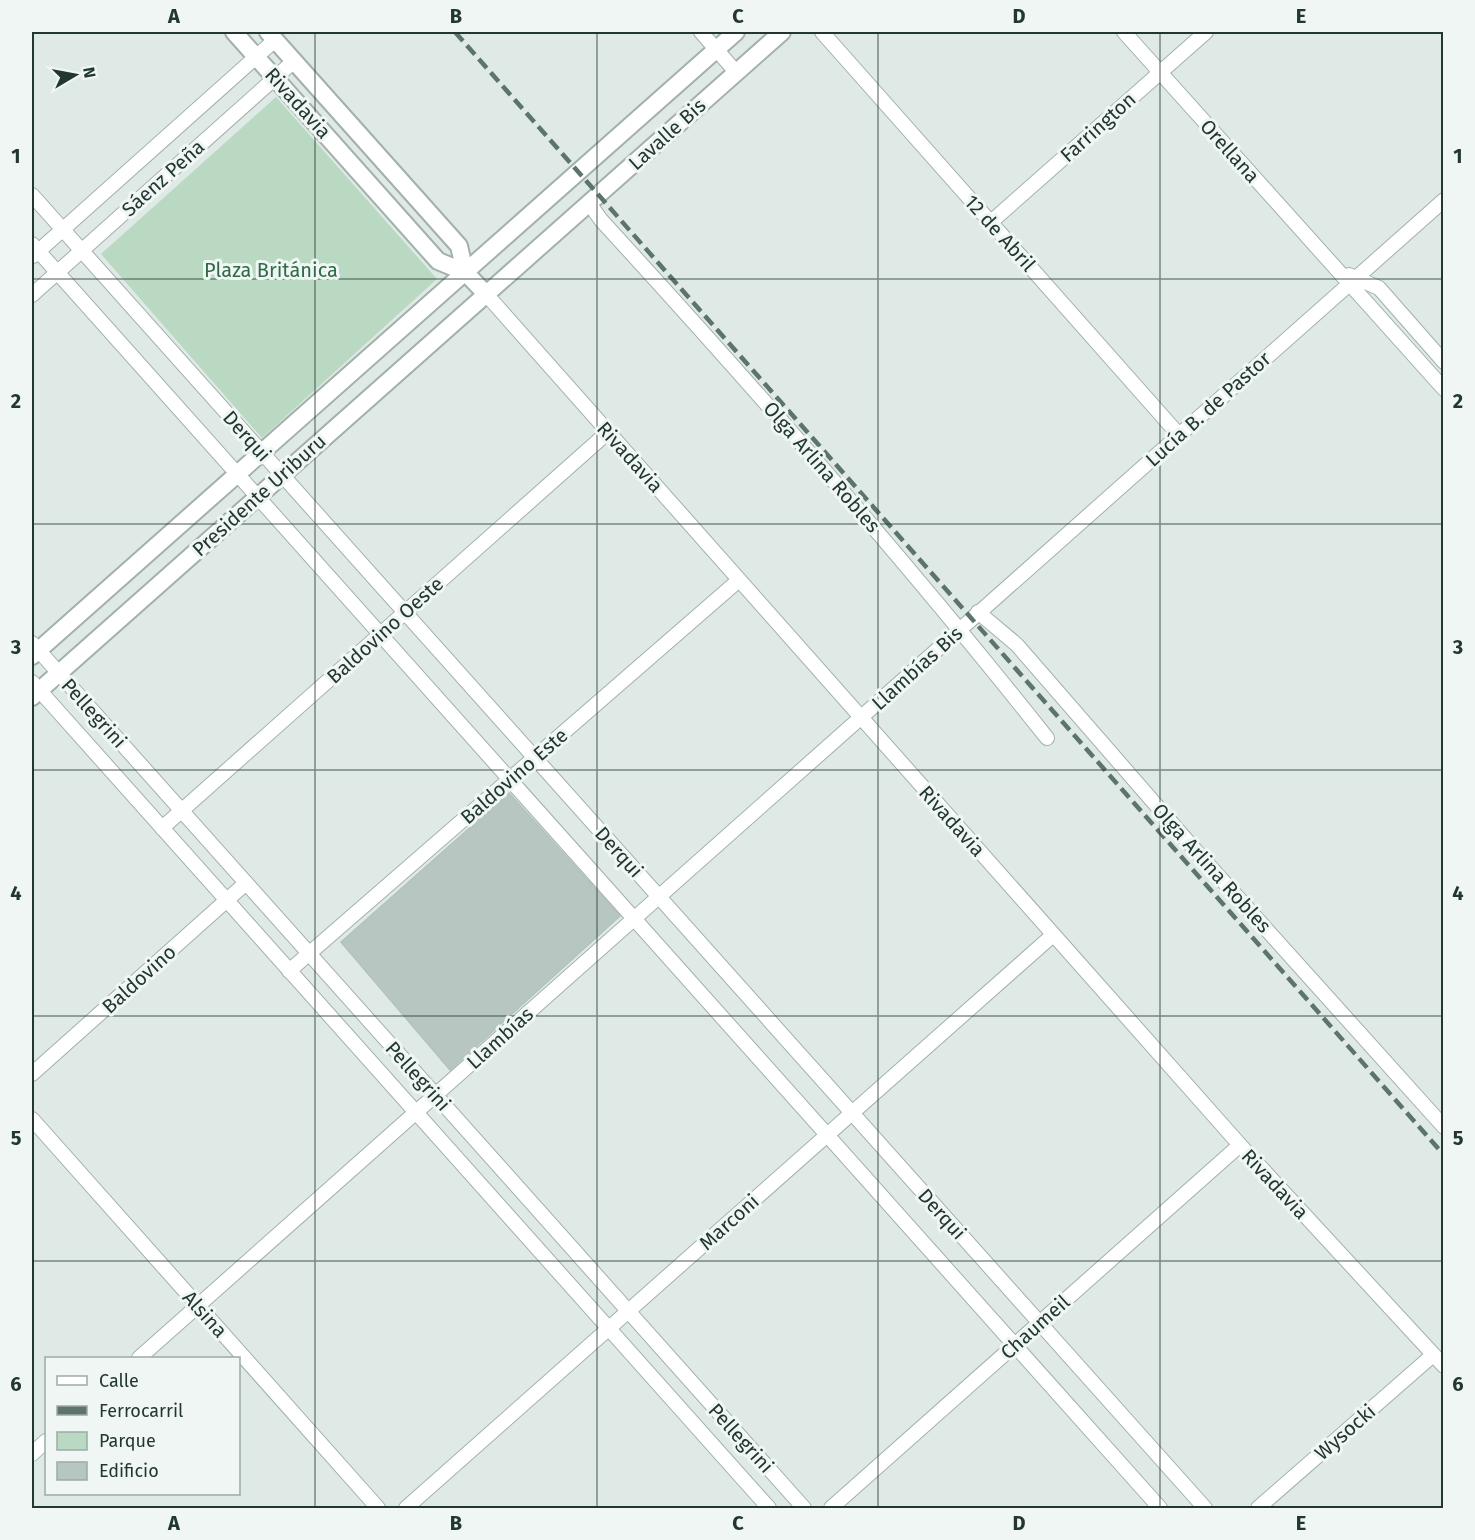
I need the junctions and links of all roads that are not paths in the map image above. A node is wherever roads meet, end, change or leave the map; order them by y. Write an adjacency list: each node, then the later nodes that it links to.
1 (234, 32): 10 (street, Rivadavia)
2 (701, 32): 9 (street)
3 (736, 32): 9 (street, Lavalle Bis)
4 (782, 32): 12 (street, Lavalle Bis)
5 (822, 32): 18 (street, 12 de Abril)
6 (1124, 32): 13 (street, Orellana)
7 (1206, 32): 13 (street, Farrington)
8 (272, 36): 10 (street, Sáenz Peña); 11 (street, Rivadavia)
9 (716, 49): 12 (street); 23 (street, Lavalle Bis)
10 (256, 57): 14 (street, Rivadavia); 19 (street, Sáenz Peña)
11 (294, 61): 14 (street, Sáenz Peña); 23 (street, Rivadavia)
12 (736, 72): 16 (street, Lavalle Bis)
13 (1160, 72): 18 (street, Farrington); 24 (street, Orellana)
14 (275, 78): 20 (street, Sáenz Peña); 23 (street, Rivadavia)
15 (32, 195): 19 (street, Derqui)
16 (594, 200): 25 (street, Lavalle Bis); 38 (street, Olga Arlina Robles)
17 (1443, 200): 24 (street, Lucía B. de Pastor)
18 (991, 222): 30 (street, 12 de Abril)
19 (62, 230): 20 (street, Derqui); 21 (street, Sáenz Peña)
20 (81, 250): 22 (street, Sáenz Peña); 31 (street, Derqui)
21 (34, 251): 22 (street, Derqui)
22 (57, 272): 26 (street, Sáenz Peña); 32 (street, Derqui)
23 (465, 272): 25 (street, Rivadavia); 31 (street, Presidente Uriburu)
24 (1352, 281): 27 (street, Orellana); 28 (street, Orellana); 30 (street, Lucía B. de Pastor)
25 (486, 294): 29 (street, Rivadavia); 33 (street, Presidente Uriburu)
26 (32, 295)
27 (1443, 362)
28 (1443, 390)
29 (608, 433): 35 (street, Rivadavia); 36 (street, Baldovino Oeste)
30 (1179, 435): 37 (street, Lucía B. de Pastor)
31 (261, 452): 32 (street, Presidente Uriburu); 33 (street, Derqui)
32 (237, 474): 34 (street, Derqui); 40 (street, Presidente Uriburu)
33 (282, 475): 34 (street, Presidente Uriburu); 36 (street, Derqui)
34 (257, 497): 39 (street, Derqui); 41 (street, Presidente Uriburu)
35 (739, 580): 43 (street, Rivadavia); 45 (street, Baldovino Este)
36 (405, 613): 39 (street, Baldovino Oeste); 45 (street, Derqui)
37 (975, 615): 38 (street, Llambías Bis); 61 (street, Olga Arlina Robles)
38 (960, 629): 43 (street, Llambías Bis); 44 (street, Olga Arlina Robles)
39 (380, 634): 46 (street, Derqui); 47 (street, Baldovino Oeste)
40 (34, 649): 41 (street, Pellegrini)
41 (58, 673): 42 (street, Presidente Uriburu); 47 (street, Pellegrini)
42 (34, 690): 48 (street, Pellegrini)
43 (861, 718): 50 (street, Llambías); 53 (street, Rivadavia)
44 (1047, 738)
45 (534, 758): 46 (street, Baldovino Este); 50 (street, Derqui)
46 (510, 780): 52 (street, Derqui); 54 (street, Baldovino Este)
47 (181, 811): 48 (street, Baldovino Oeste); 49 (street, Pellegrini)
48 (162, 828): 51 (street, Pellegrini)
49 (246, 883): 51 (street, Baldovino); 54 (street, Pellegrini)
50 (659, 897): 52 (street, Llambías); 59 (street, Derqui)
51 (226, 901): 55 (street, Pellegrini); 56 (street, Baldovino)
52 (634, 919): 57 (street, Llambías); 62 (street, Derqui)
53 (1053, 935): 59 (street, Marconi); 63 (street, Rivadavia)
54 (309, 954): 55 (street, Baldovino Este); 57 (street, Pellegrini)
55 (289, 971): 58 (street, Pellegrini)
56 (32, 1074)
57 (435, 1095): 58 (street, Llambías); 65 (street, Pellegrini)
58 (416, 1113): 64 (street, Llambías); 67 (street, Pellegrini)
59 (852, 1113): 62 (street, Marconi); 66 (street, Derqui)
60 (32, 1119): 64 (street, Alsina)
61 (1443, 1127)
62 (827, 1135): 65 (street, Marconi); 68 (street, Derqui)
63 (1240, 1145): 66 (street, Chaumeil); 69 (street, Rivadavia)
64 (199, 1306): 70 (street, Llambías); 74 (street, Alsina)
65 (628, 1311): 67 (street, Marconi); 77 (street, Pellegrini)
66 (1040, 1323): 68 (street, Chaumeil); 80 (street, Derqui)
67 (608, 1329): 75 (street, Marconi); 76 (street, Pellegrini)
68 (1014, 1345): 78 (street, Chaumeil); 79 (street, Derqui)
69 (1433, 1354): 71 (street, Rivadavia); 81 (street, Wysocki)
70 (141, 1357)
71 (1443, 1366)
72 (45, 1442): 73 (street)
73 (32, 1454)
74 (378, 1509)
75 (406, 1509)
76 (769, 1509)
77 (804, 1509)
78 (831, 1509)
79 (1160, 1509)
80 (1205, 1509)
81 (1258, 1509)

